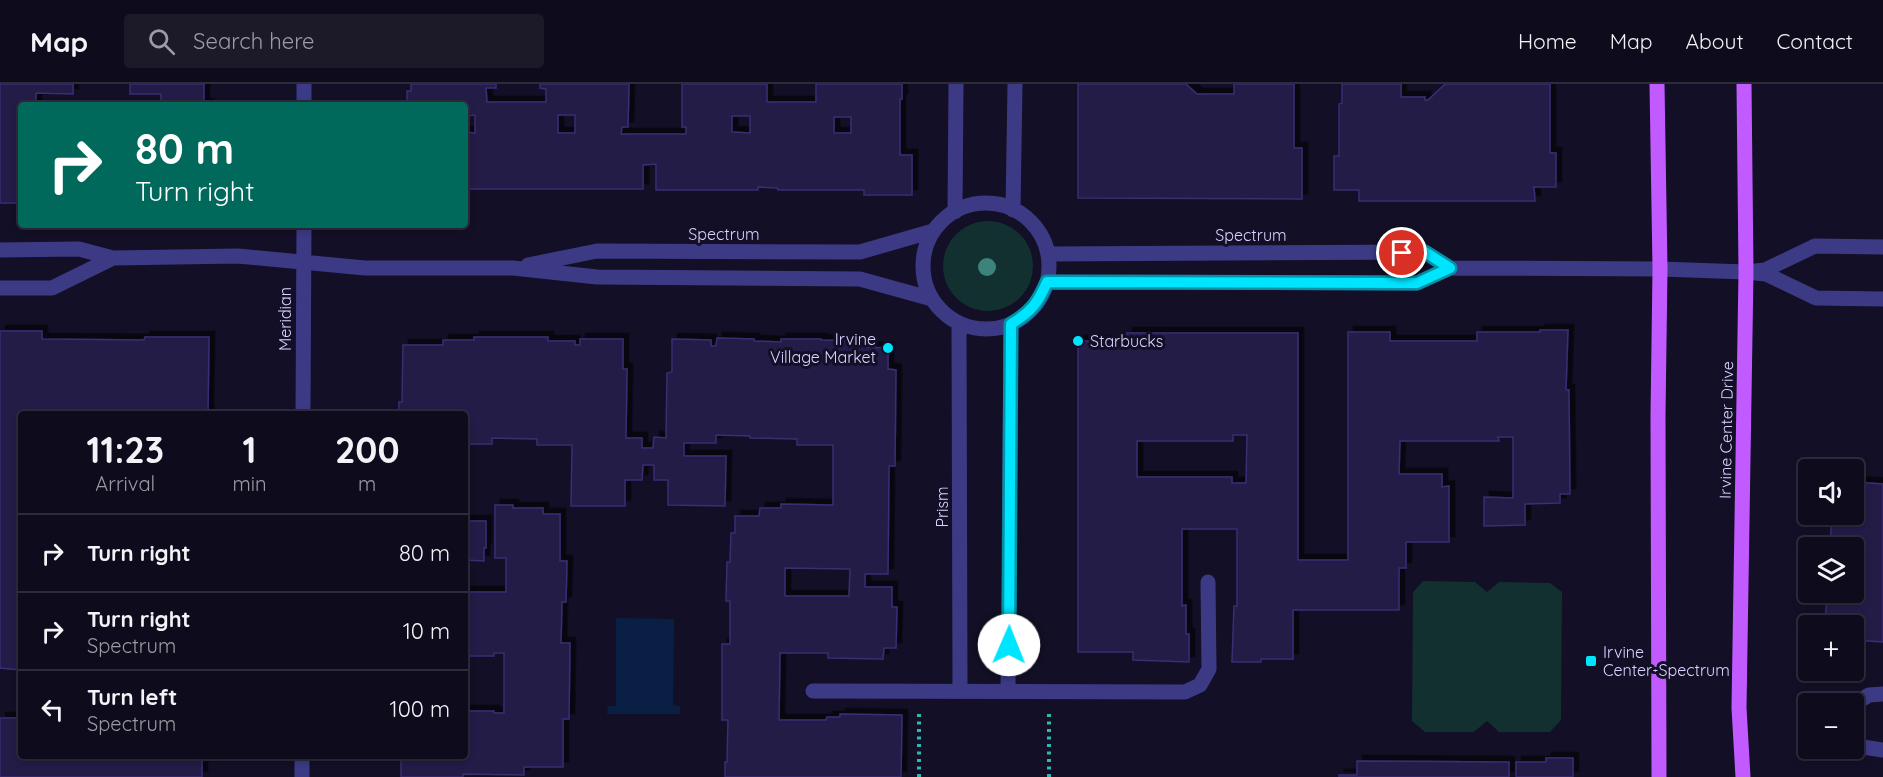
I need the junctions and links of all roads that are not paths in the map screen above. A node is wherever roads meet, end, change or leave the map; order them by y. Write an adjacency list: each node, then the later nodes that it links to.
1 (304, 84): 6 (street)
2 (956, 84): 8 (street)
3 (1015, 84): 7 (street)
4 (1657, 84): 18 (main road)
5 (1744, 84): 19 (main road, Irvine Center Drive)
6 (304, 102)
7 (1013, 210): 8 (street); 13 (street)
8 (955, 212): 10 (street)
9 (304, 228): 15 (street, Meridian)
10 (933, 231): 16 (street, Spectrum); 22 (street)
11 (1883, 246): 19 (street)
12 (0, 250): 14 (street, Spectrum)
13 (1048, 254): 17 (street, Spectrum); 20 (street)
14 (114, 258): 15 (street, Spectrum); 21 (street, Spectrum)
15 (304, 263): 16 (street, Spectrum); 26 (street, Meridian)
16 (513, 268): 22 (street, Spectrum)
17 (1450, 268): 18 (street); 20 (street)
18 (1660, 269): 19 (street); 37 (main road)
19 (1746, 272): 23 (street); 38 (main road, Irvine Center Drive)
20 (1047, 282): 25 (street)
21 (0, 288)
22 (932, 299): 24 (street)
23 (1883, 299)
24 (959, 323): 25 (street); 29 (street, Prism)
25 (1011, 324): 30 (street)
26 (303, 411)
27 (1209, 582): 30 (street)
28 (813, 691): 29 (street)
29 (960, 691): 30 (street)
30 (1008, 691)
31 (1883, 694): 32 (street)
32 (1864, 698)
33 (1864, 747): 34 (street)
34 (1883, 750)
35 (302, 759): 36 (street)
36 (302, 777)
37 (1659, 777)
38 (1743, 777)

